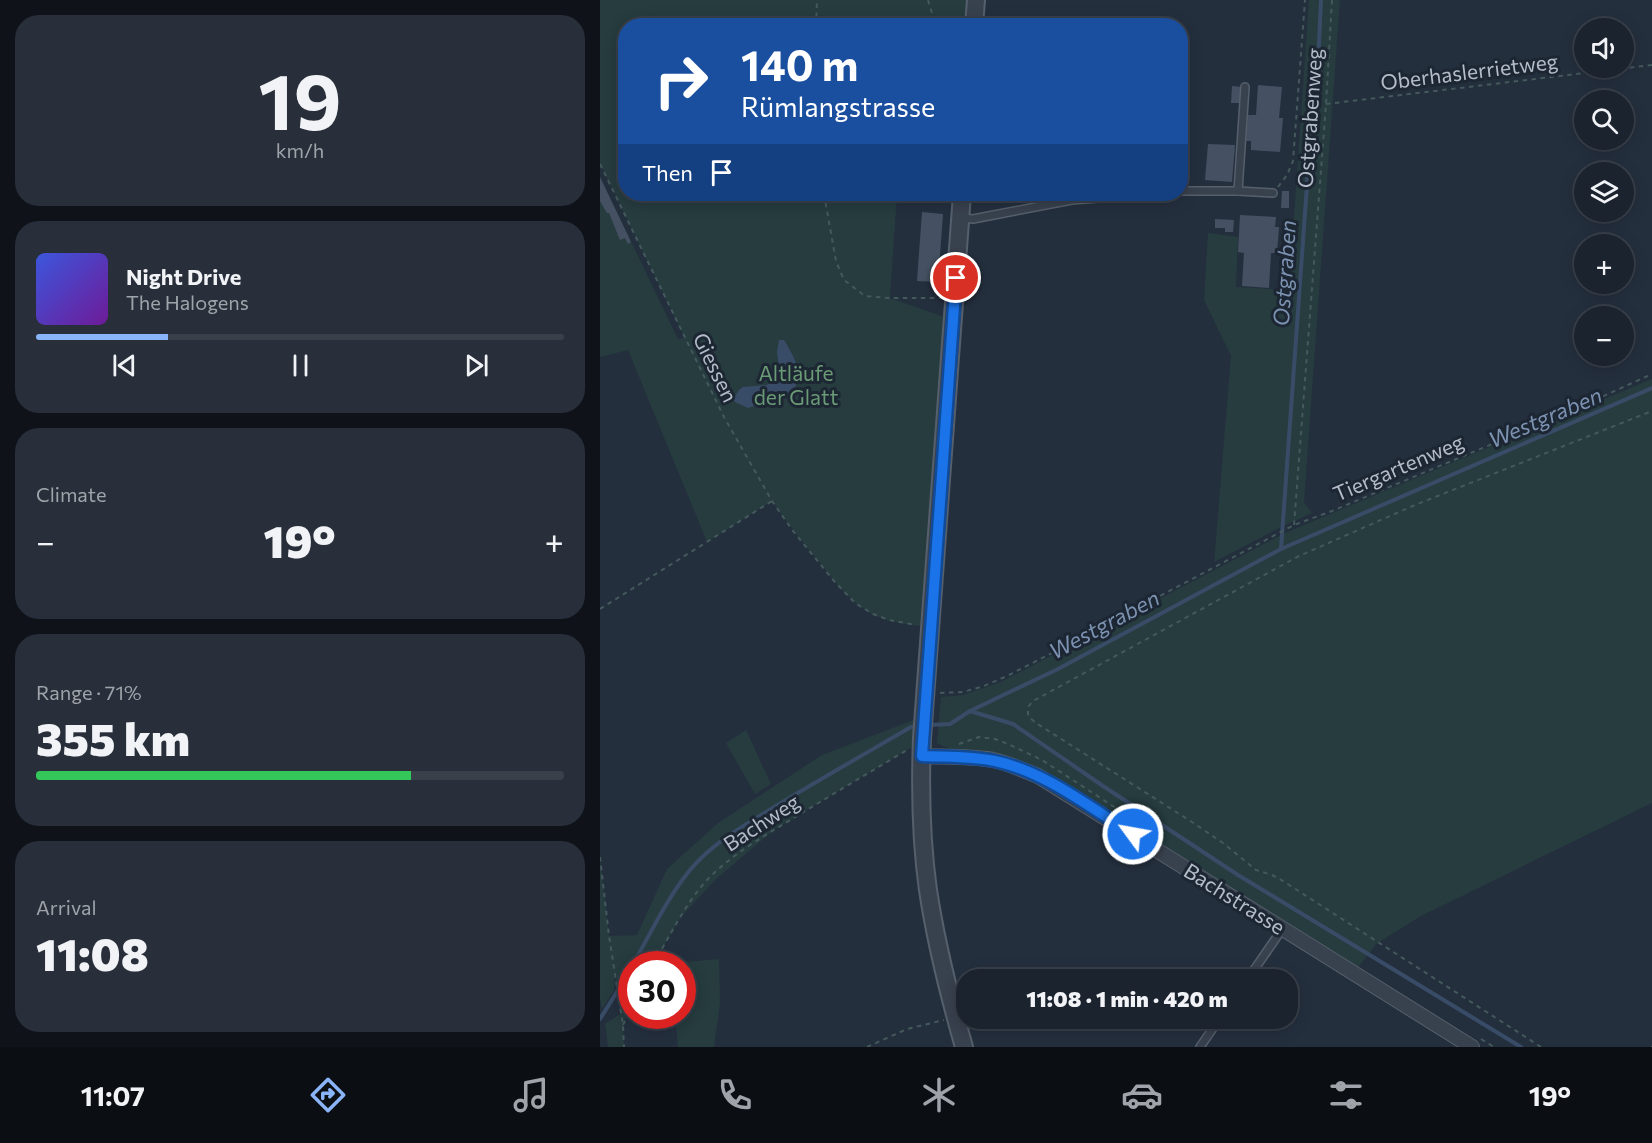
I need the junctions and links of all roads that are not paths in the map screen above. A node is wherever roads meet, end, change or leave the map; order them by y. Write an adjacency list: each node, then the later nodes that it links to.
1 (976, 0): 2 (street)
2 (975, 18)
3 (1245, 87): 5 (lane)
4 (1188, 191): 5 (lane)
5 (1238, 191): 6 (lane)
6 (1273, 193)
7 (961, 201): 9 (street)
8 (1072, 201): 9 (lane)
9 (960, 218): 10 (street)
10 (922, 747): 11 (street, Bachstrasse); 14 (street)
11 (1283, 928): 12 (lane); 16 (street, Bachstrasse)
12 (1255, 969)
13 (1212, 1029): 15 (lane)
14 (964, 1047)
15 (1200, 1047)
16 (1472, 1047)

